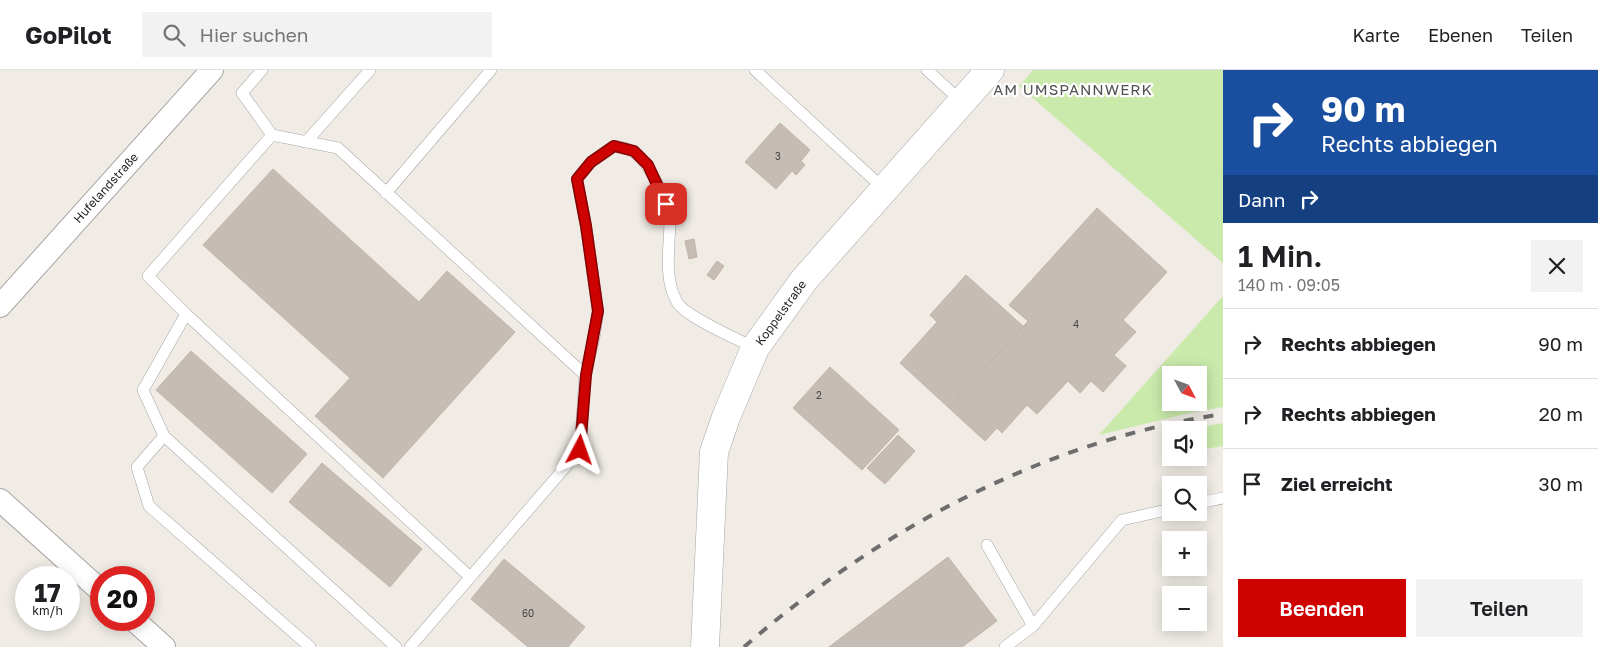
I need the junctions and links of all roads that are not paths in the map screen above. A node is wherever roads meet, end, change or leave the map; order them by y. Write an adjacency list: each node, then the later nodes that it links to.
1 (212, 70): 13 (street, Hufelandstraße)
2 (262, 70): 9 (lane)
3 (370, 70): 10 (lane)
4 (491, 70): 12 (lane)
5 (755, 70): 11 (lane)
6 (927, 70): 8 (lane)
7 (990, 70): 8 (street, Koppelstraße)
8 (961, 101): 11 (street, Koppelstraße)
9 (272, 135): 10 (lane); 14 (lane)
10 (306, 142): 12 (lane)
11 (884, 189): 15 (street, Koppelstraße)
12 (386, 193): 16 (lane)
13 (0, 306)
14 (186, 314): 17 (lane); 23 (lane)
15 (755, 348): 16 (lane); 31 (street, Koppelstraße)
16 (586, 375): 23 (lane)
17 (164, 436): 28 (lane); 29 (lane)
18 (1223, 498): 20 (lane)
19 (0, 500): 24 (street)
20 (1207, 502)
21 (1162, 511): 25 (lane)
22 (987, 545): 25 (lane)
23 (470, 577): 30 (lane)
24 (90, 581)
25 (1032, 626): 32 (lane)
26 (146, 631): 27 (street)
27 (164, 647)
28 (310, 647)
29 (396, 647)
30 (410, 647)
31 (705, 647)
32 (1005, 647)

